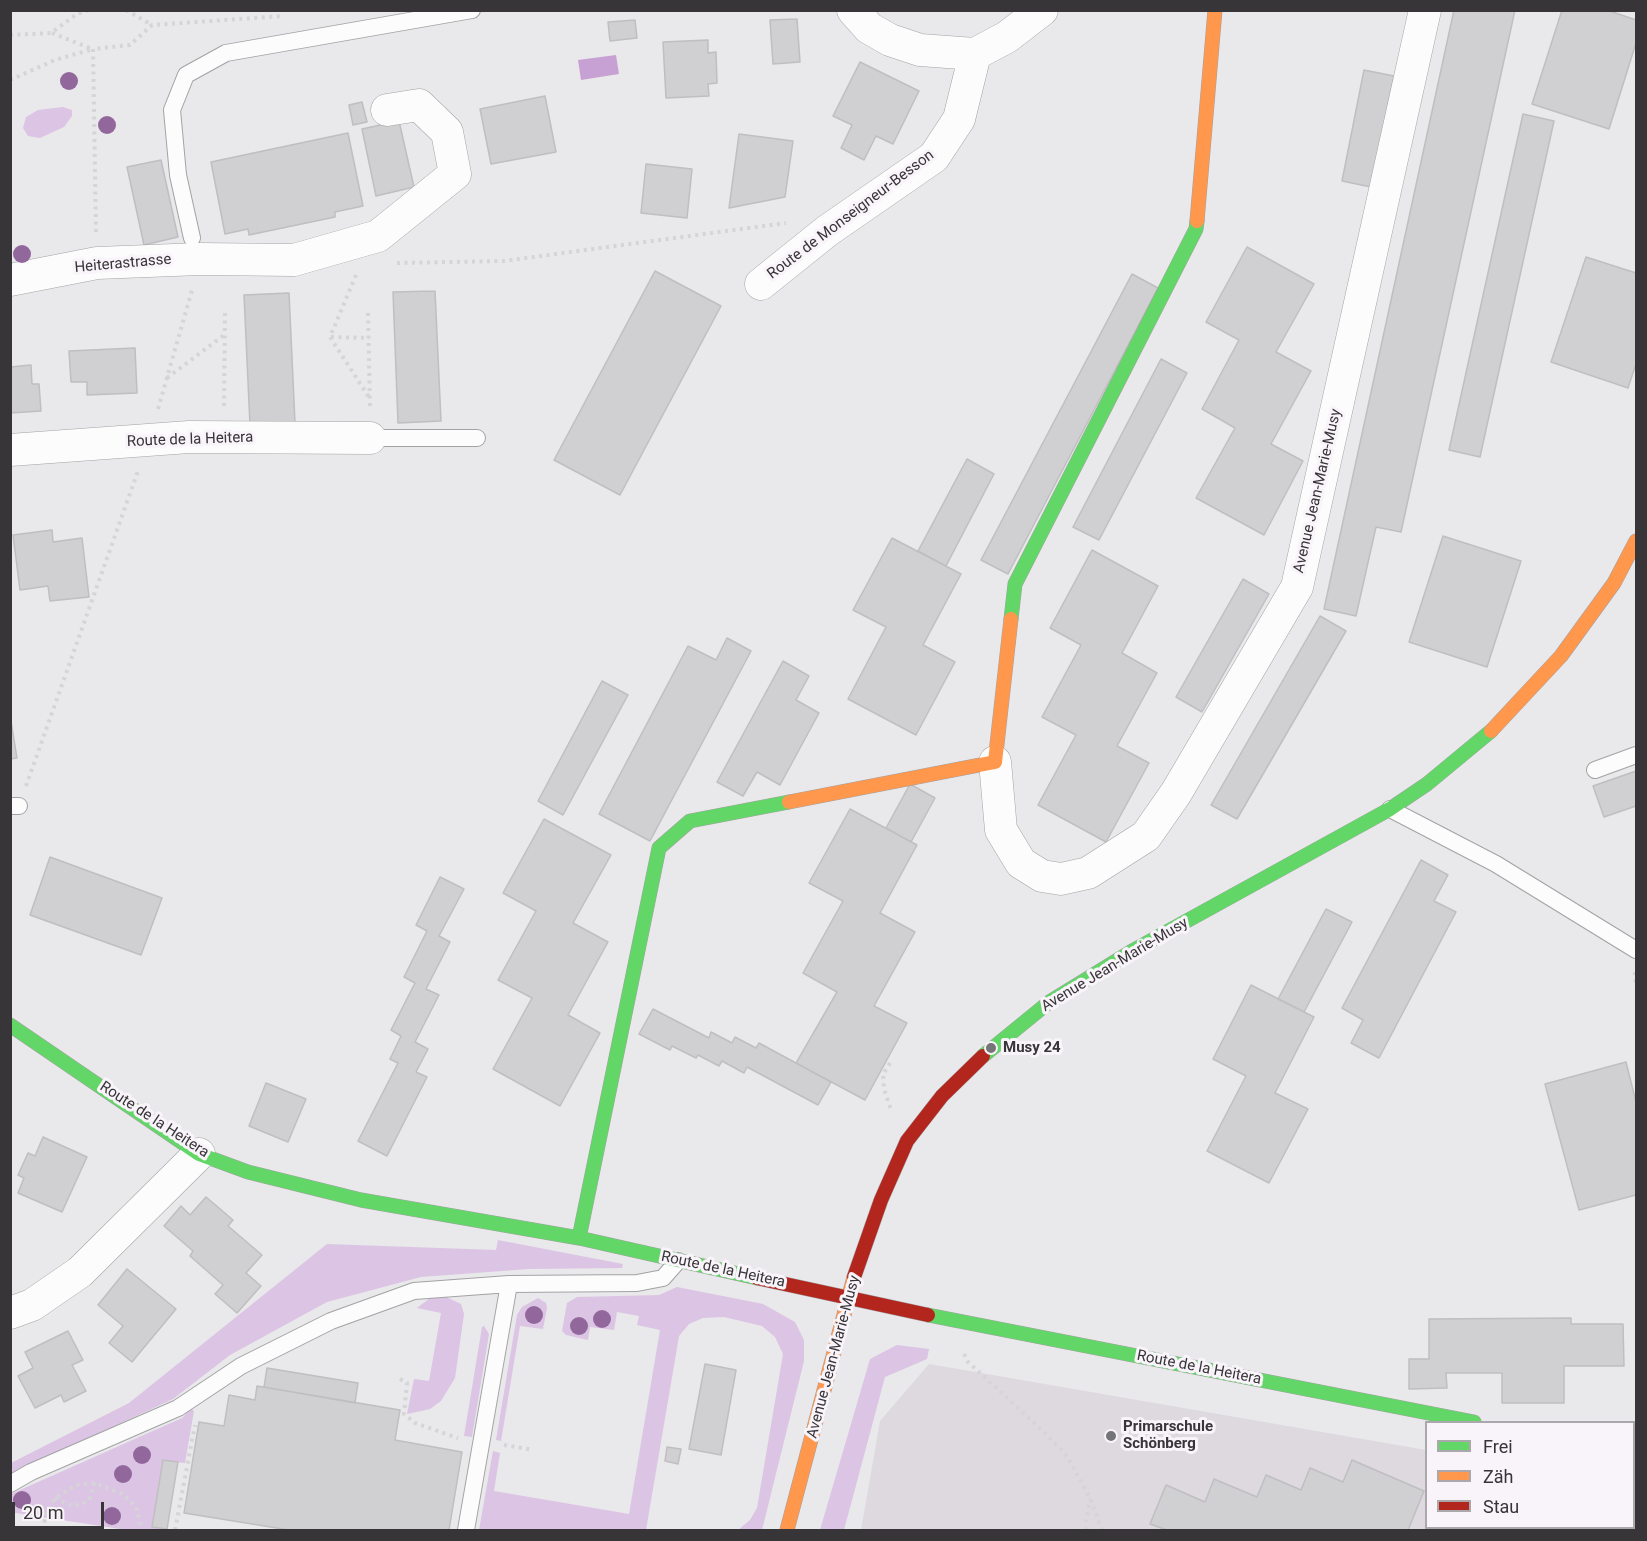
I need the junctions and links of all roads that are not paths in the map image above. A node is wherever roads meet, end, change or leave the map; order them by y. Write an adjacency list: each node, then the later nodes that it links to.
1 (472, 10): 8 (lane)
2 (853, 10): 6 (street)
3 (1042, 10): 6 (street)
4 (1215, 10): 16 (street, Avenue Jean-Marie-Musy)
5 (1425, 10): 16 (street, Avenue Jean-Marie-Musy)
6 (975, 54): 10 (street, Route de Monseigneur-Besson)
7 (387, 110): 8 (street, Heiterastrasse)
8 (196, 248): 9 (street, Heiterastrasse)
9 (10, 280)
10 (761, 284)
11 (370, 438): 12 (lane); 13 (street, Route de la Heitera)
12 (477, 438)
13 (10, 450)
14 (1636, 541): 18 (street, Avenue Jean-Marie-Musy)
15 (1636, 755): 17 (lane)
16 (994, 762): 22 (street)
17 (1595, 770)
18 (1390, 809): 19 (lane); 25 (street, Avenue Jean-Marie-Musy)
19 (1636, 950)
20 (10, 1025): 21 (street, Route de la Heitera)
21 (199, 1154): 22 (street, Route de la Heitera); 26 (street)
22 (579, 1238): 23 (street, Route de la Heitera)
23 (678, 1261): 24 (lane); 25 (street, Route de la Heitera)
24 (508, 1284): 28 (lane); 29 (lane)
25 (848, 1297): 27 (street, Route de la Heitera); 30 (street, Avenue Jean-Marie-Musy)
26 (10, 1313)
27 (1469, 1421)
28 (10, 1484)
29 (466, 1530)
30 (786, 1530)

